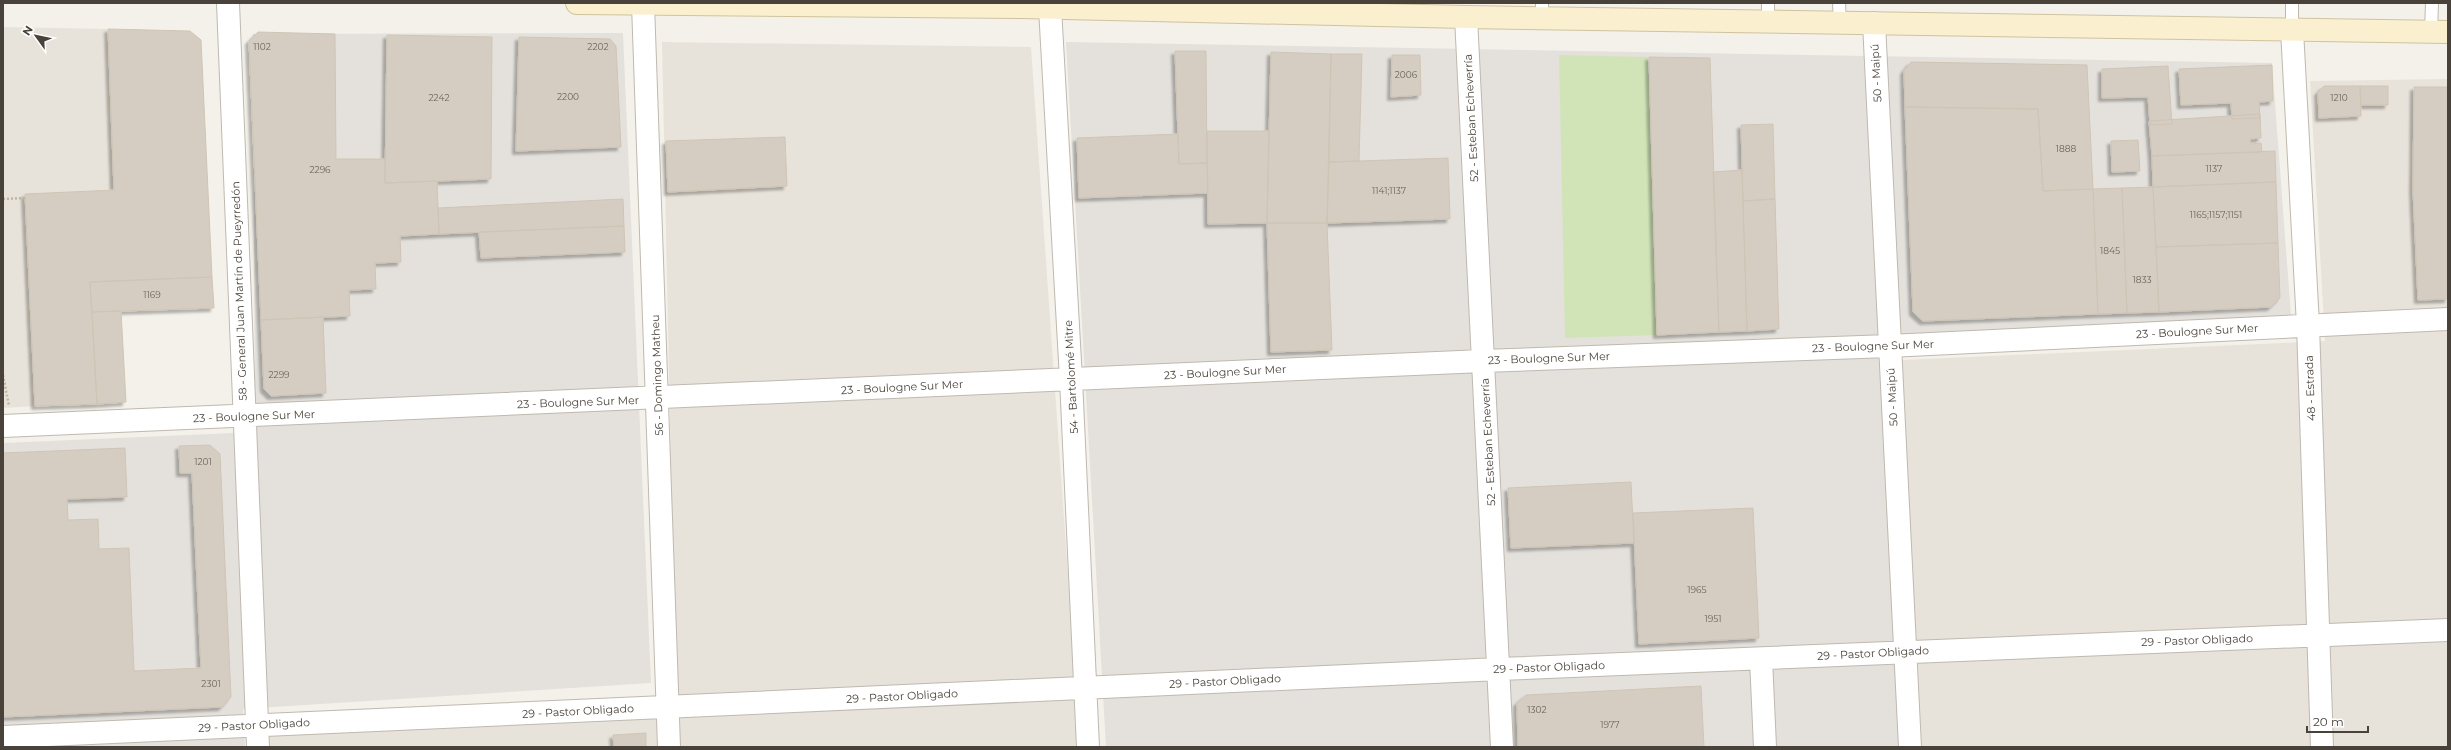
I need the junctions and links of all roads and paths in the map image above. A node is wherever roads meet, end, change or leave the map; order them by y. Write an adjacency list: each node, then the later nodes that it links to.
1 (228, 3): 23 (street, 58 - General Juan Martín de Pueyrredón)
2 (577, 3): 5 (main road)
3 (2292, 3): 12 (lane)
4 (2432, 3): 13 (lane)
5 (643, 4): 6 (main road); 22 (street, 56 - Domingo Matheu)
6 (1050, 8): 10 (main road); 21 (street, 54 - Bartolomé Mitre)
7 (1542, 10): 8 (main road); 10 (main road)
8 (1768, 12): 9 (main road)
9 (1839, 13): 11 (main road)
10 (1466, 17): 19 (street, 52 - Esteban Echeverría)
11 (1874, 23): 12 (main road); 18 (street, 50 - Maipú)
12 (2292, 30): 13 (main road); 17 (street, 48 - Estrada)
13 (2440, 32)
14 (25, 198): 15 (path)
15 (3, 199)
16 (2448, 320): 17 (street, 23 - Boulogne Sur Mer)
17 (2308, 325): 18 (street, 23 - Boulogne Sur Mer); 26 (street, 48 - Estrada)
18 (1889, 346): 19 (street, 23 - Boulogne Sur Mer); 27 (street, 50 - Maipú)
19 (1483, 361): 21 (street, 23 - Boulogne Sur Mer); 29 (street, 52 - Esteban Echeverría)
20 (3, 375): 24 (path)
21 (1071, 379): 22 (street, 23 - Boulogne Sur Mer); 30 (street, 54 - Bartolomé Mitre)
22 (658, 398): 23 (street, 23 - Boulogne Sur Mer); 31 (street, 56 - Domingo Matheu)
23 (244, 416): 24 (street, 23 - Boulogne Sur Mer); 32 (street, 58 - General Juan Martín de Pueyrredón)
24 (8, 425)
25 (2448, 630): 26 (street, 29 - Pastor Obligado)
26 (2318, 635): 27 (street, 29 - Pastor Obligado); 40 (street, 48 - Estrada)
27 (1905, 652): 28 (street, 29 - Pastor Obligado); 39 (street, 50 - Maipú)
28 (1761, 659): 29 (street, 29 - Pastor Obligado); 38 (street)
29 (1500, 669): 30 (street, 29 - Pastor Obligado); 37 (street, 52 - Esteban Echeverría)
30 (1085, 688): 31 (street, 29 - Pastor Obligado); 36 (street, 54 - Bartolomé Mitre)
31 (667, 707): 32 (street, 29 - Pastor Obligado); 35 (street, 56 - Domingo Matheu)
32 (257, 725): 33 (street, 29 - Pastor Obligado); 34 (street, 58 - General Juan Martín de Pueyrredón)
33 (3, 737)
34 (258, 747)
35 (669, 747)
36 (1088, 747)
37 (1502, 747)
38 (1765, 747)
39 (1910, 747)
40 (2322, 747)

